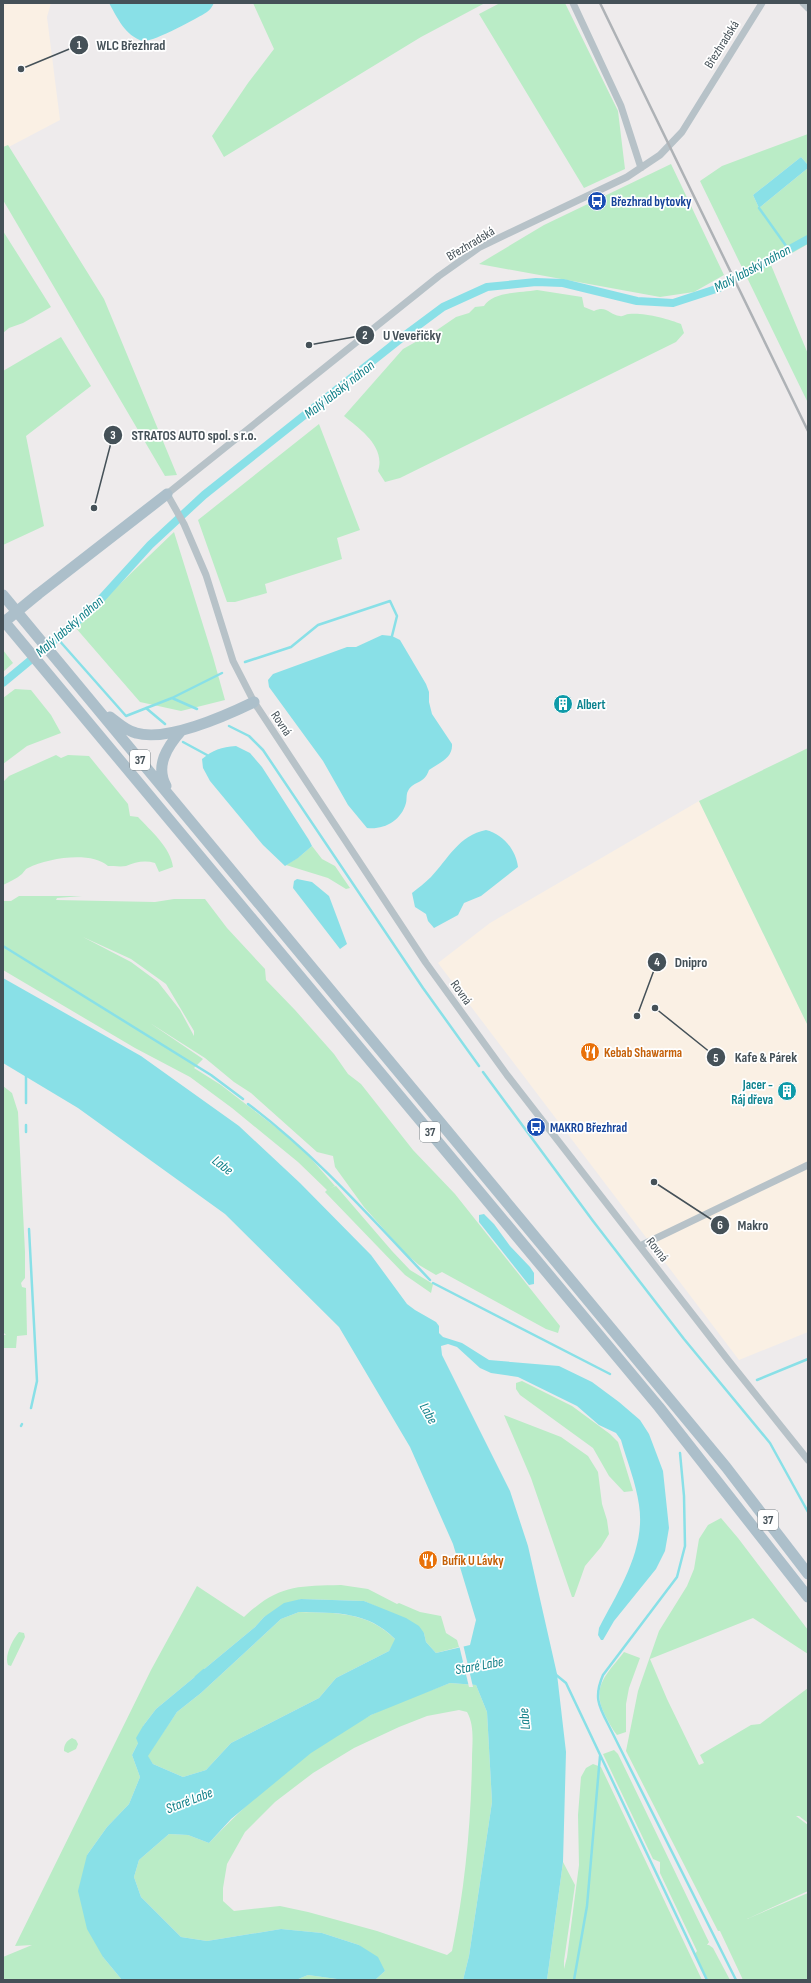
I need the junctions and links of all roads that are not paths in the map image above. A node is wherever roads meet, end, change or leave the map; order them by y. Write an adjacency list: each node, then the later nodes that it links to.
1 (573, 3): 5 (street)
2 (762, 3): 5 (street, Březhradská)
3 (803, 3): 4 (street)
4 (808, 8)
5 (641, 168): 6 (street, Březhradská)
6 (167, 494): 8 (main road, bridge); 10 (street, Rovná)
7 (3, 595): 9 (main road, 37)
8 (3, 622): 17 (main road, 37)
9 (84, 692): 11 (main road); 12 (main road, 37)
10 (254, 702): 11 (main road); 14 (street, Rovná)
11 (179, 733): 12 (main road)
12 (197, 829): 16 (main road, 37)
13 (808, 1165): 14 (street)
14 (640, 1246): 15 (street, Rovná)
15 (808, 1460)
16 (808, 1574)
17 (808, 1597)

